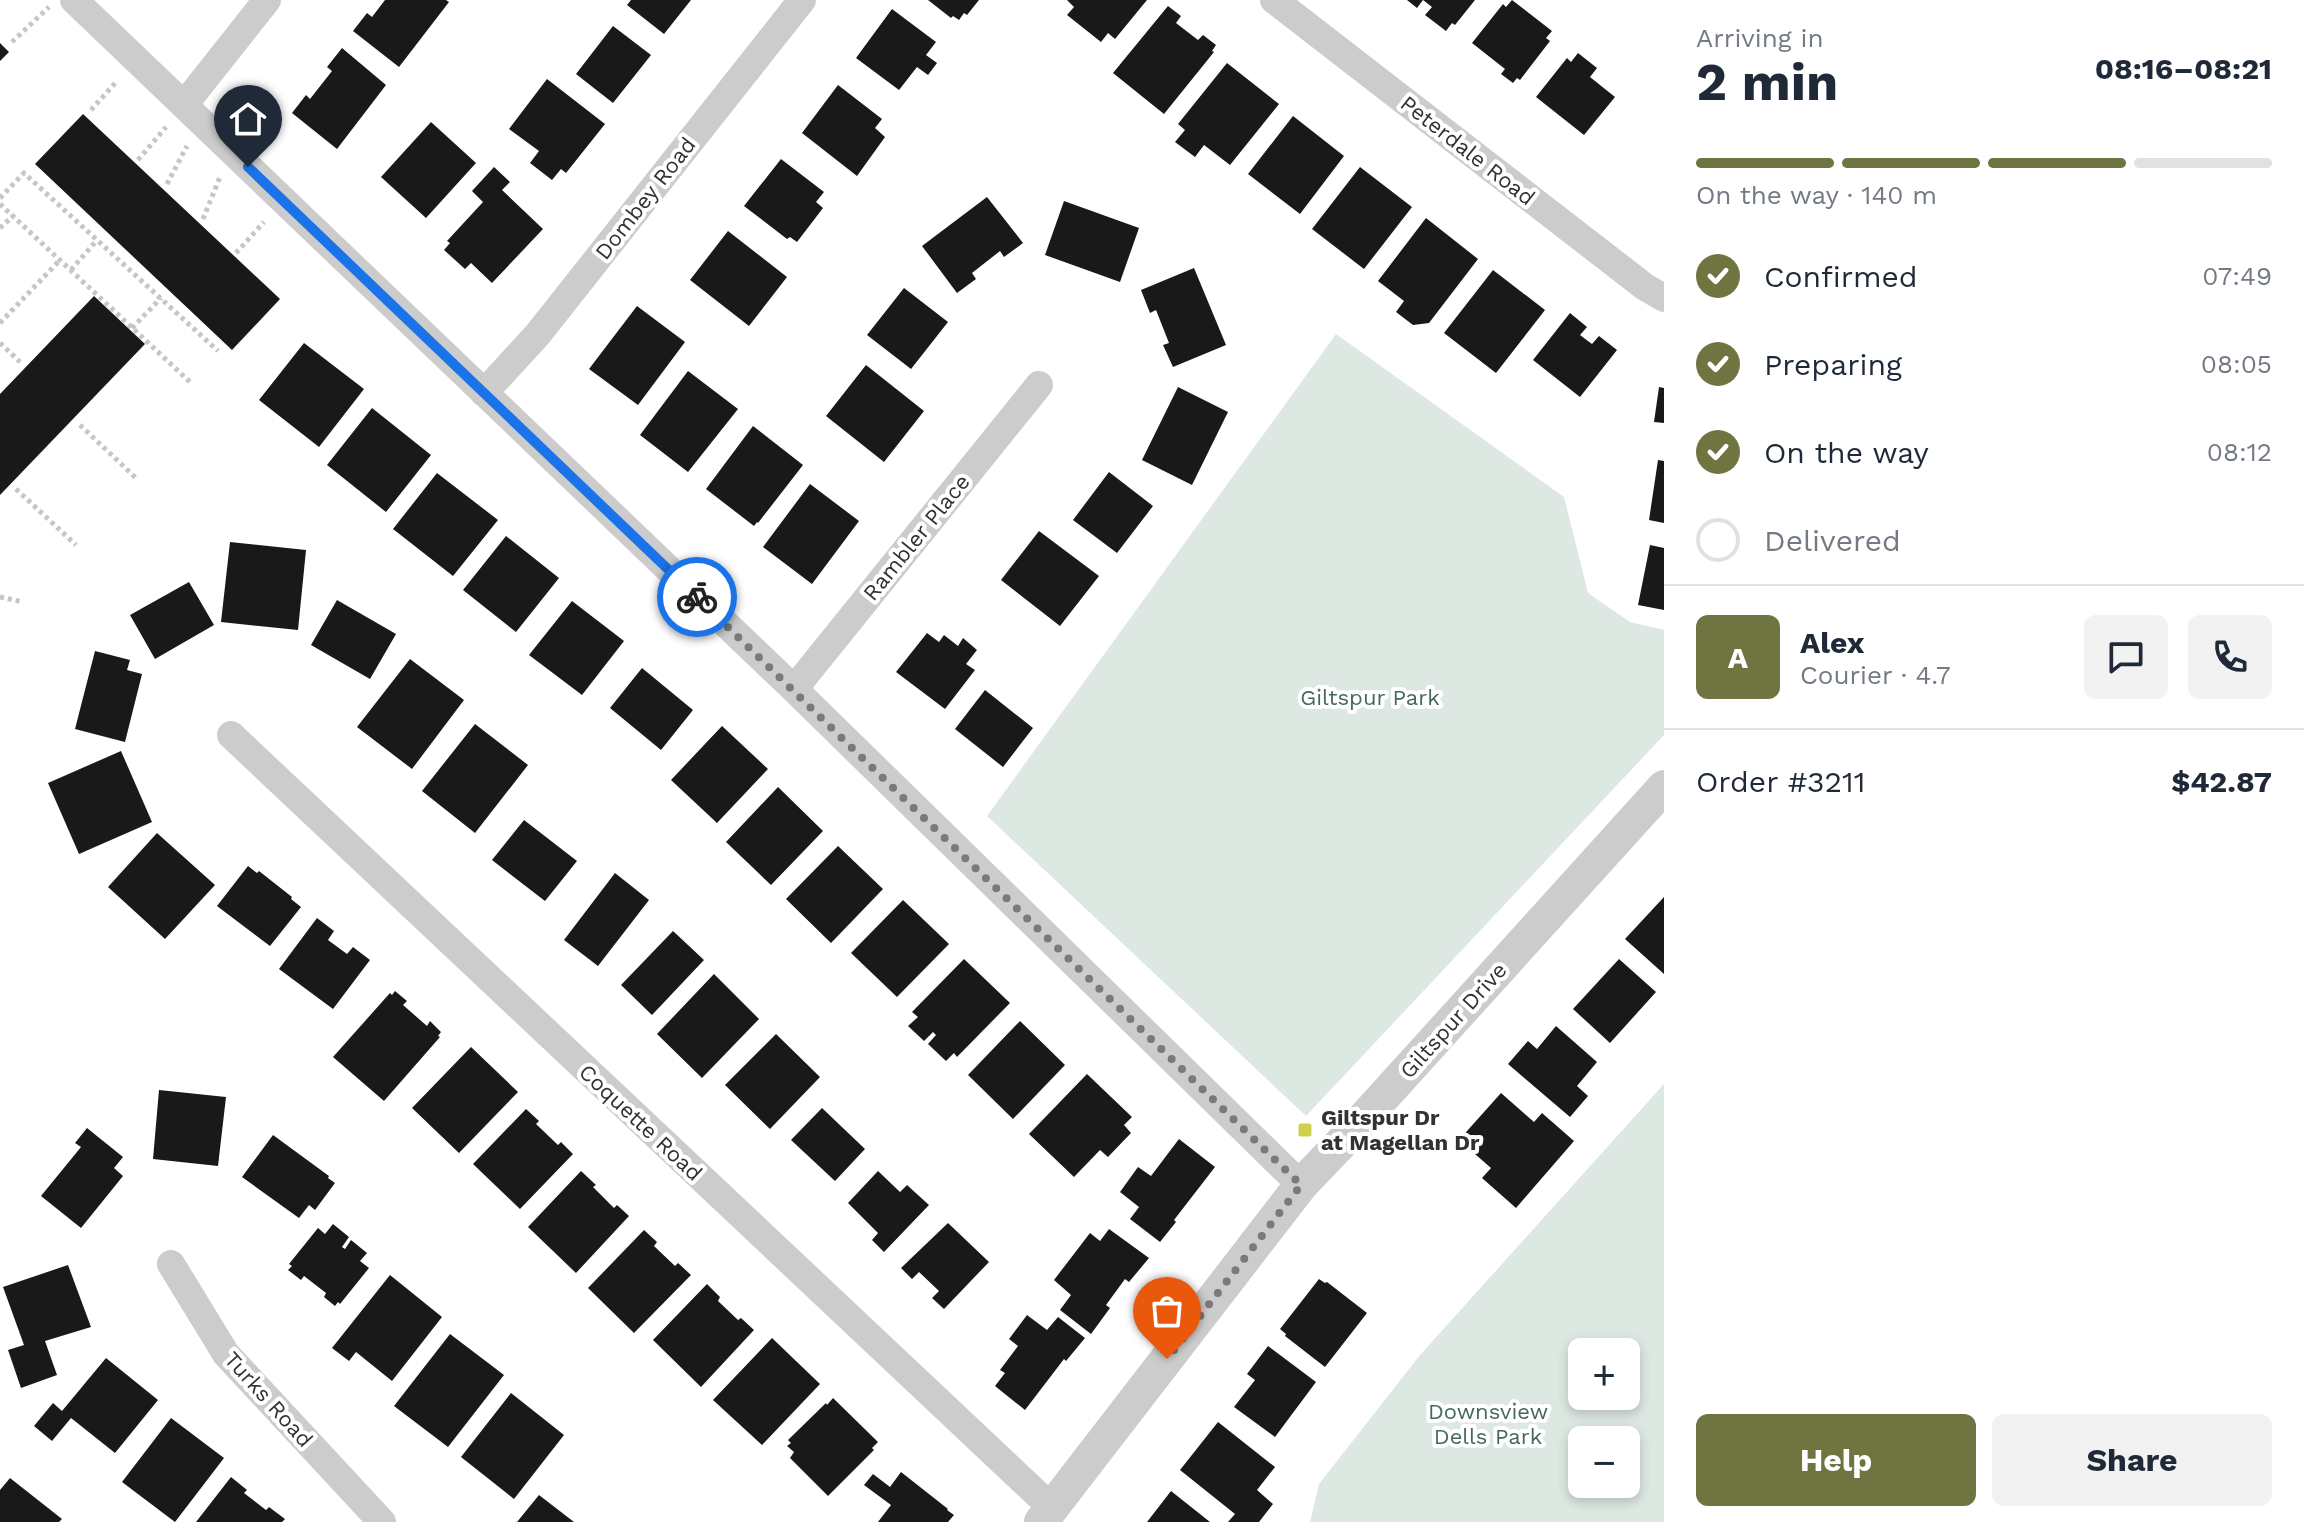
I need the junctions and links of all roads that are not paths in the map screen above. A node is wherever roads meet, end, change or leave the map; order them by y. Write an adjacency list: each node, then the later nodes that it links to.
1 (74, 0): 5 (street)
2 (267, 0): 5 (street)
3 (802, 0): 8 (street, Dombey Road)
4 (1274, 0): 6 (street, Peterdale Road)
5 (192, 113): 8 (street)
6 (1664, 298)
7 (1039, 385): 9 (street, Rambler Place)
8 (484, 393): 9 (street)
9 (794, 689): 12 (street)
10 (231, 735): 14 (street, Coquette Road)
11 (1664, 787): 12 (street, Giltspur Drive)
12 (1301, 1185): 14 (street, Giltspur Drive)
13 (171, 1264): 15 (street, Turks Road)
14 (1046, 1515)
15 (382, 1522)

